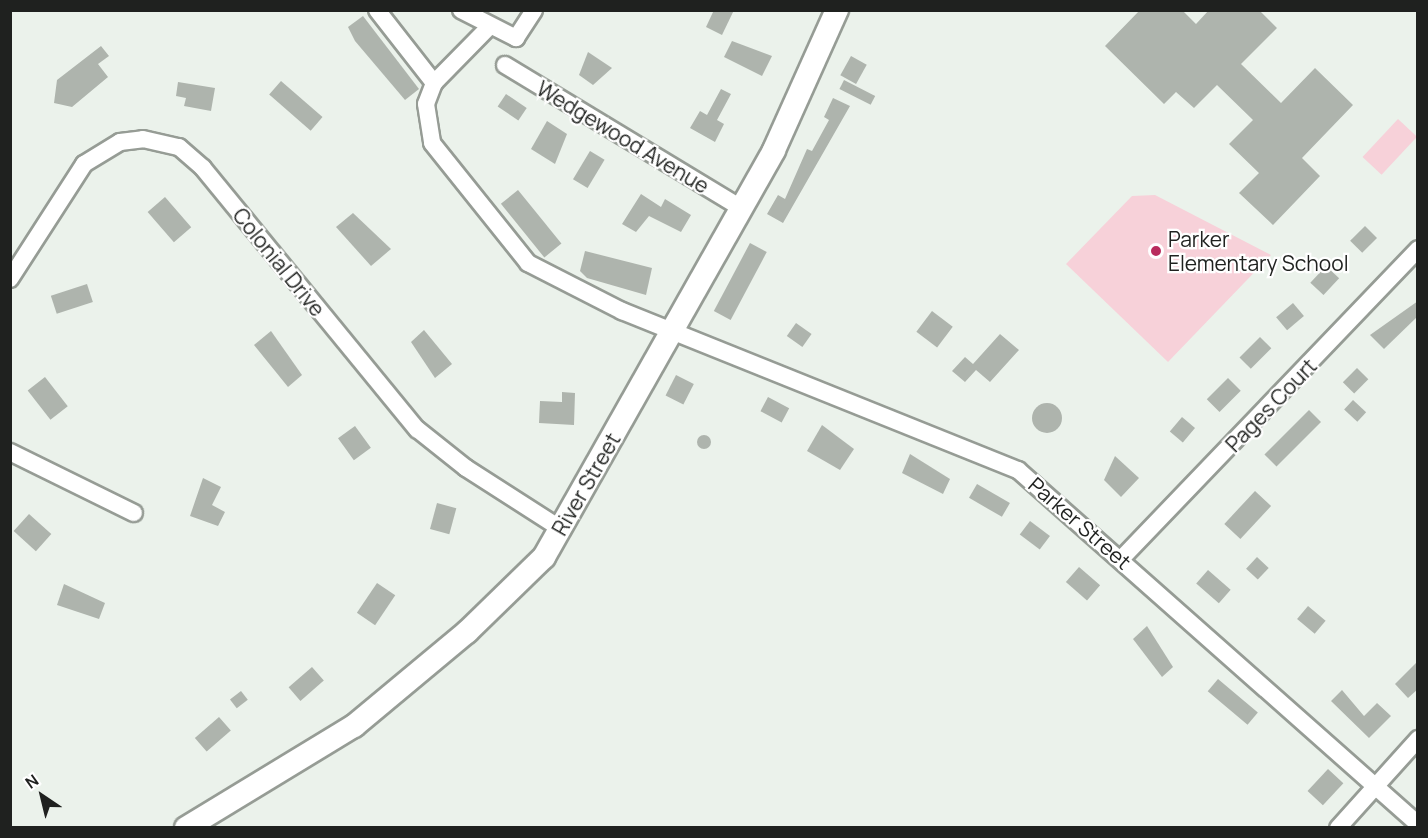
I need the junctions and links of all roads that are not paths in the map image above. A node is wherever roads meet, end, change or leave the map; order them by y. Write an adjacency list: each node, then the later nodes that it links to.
1 (377, 10): 7 (street)
2 (461, 10): 5 (street)
3 (534, 10): 5 (street)
4 (837, 10): 8 (main road, River Street)
5 (489, 27): 7 (street)
6 (504, 65): 8 (street, Wedgewood Avenue)
7 (434, 83): 11 (street, Parker Street)
8 (741, 208): 11 (main road, River Street)
9 (1418, 249): 15 (street, Pages Court)
10 (10, 279): 14 (street, Colonial Drive)
11 (674, 329): 14 (main road, River Street); 15 (street, Parker Street)
12 (10, 452): 13 (street)
13 (134, 513)
14 (561, 529): 19 (main road, River Street)
15 (1122, 558): 17 (street, Parker Street)
16 (1418, 739): 17 (street)
17 (1376, 786): 18 (street, Parker Street); 20 (street)
18 (1418, 824)
19 (186, 828)
20 (1338, 828)

